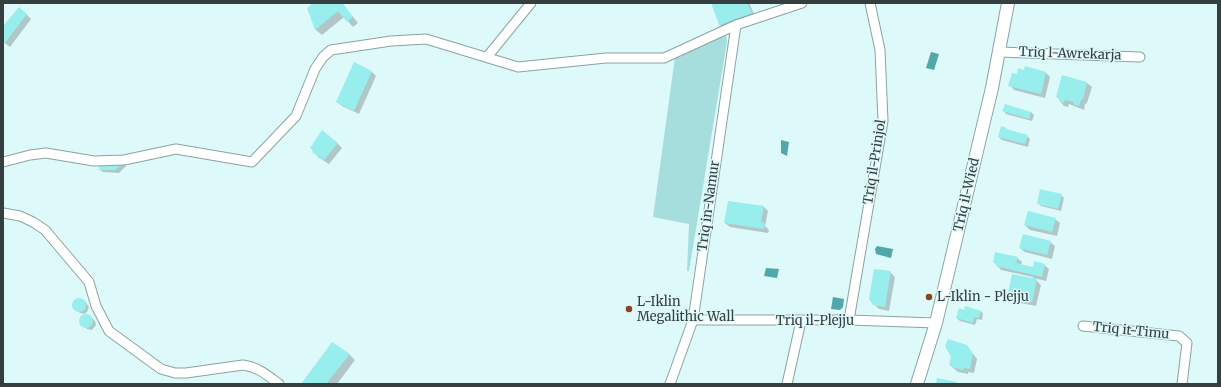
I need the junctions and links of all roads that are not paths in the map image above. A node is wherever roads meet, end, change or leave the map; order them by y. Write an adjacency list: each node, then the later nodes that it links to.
1 (531, 3): 7 (street)
2 (802, 3): 5 (street)
3 (870, 3): 12 (street, Triq il-Prinjol)
4 (1008, 3): 6 (street, Triq il-Wied)
5 (736, 26): 7 (street); 11 (street, Triq in-Namur)
6 (999, 52): 8 (street, Triq l-Awrekarja); 14 (street, Triq il-Wied)
7 (487, 57): 9 (street)
8 (1140, 57)
9 (3, 162)
10 (3, 213): 16 (street)
11 (693, 320): 13 (street, Triq il-Plejju); 17 (street, Triq in-Namur)
12 (849, 320): 13 (street, Triq il-Plejju); 14 (street, Triq il-Plejju)
13 (801, 321): 18 (street)
14 (936, 323): 19 (street, Triq il-Wied)
15 (1083, 326): 20 (street, Triq it-Timu)
16 (279, 384)
17 (670, 384)
18 (787, 384)
19 (917, 384)
20 (1182, 384)

